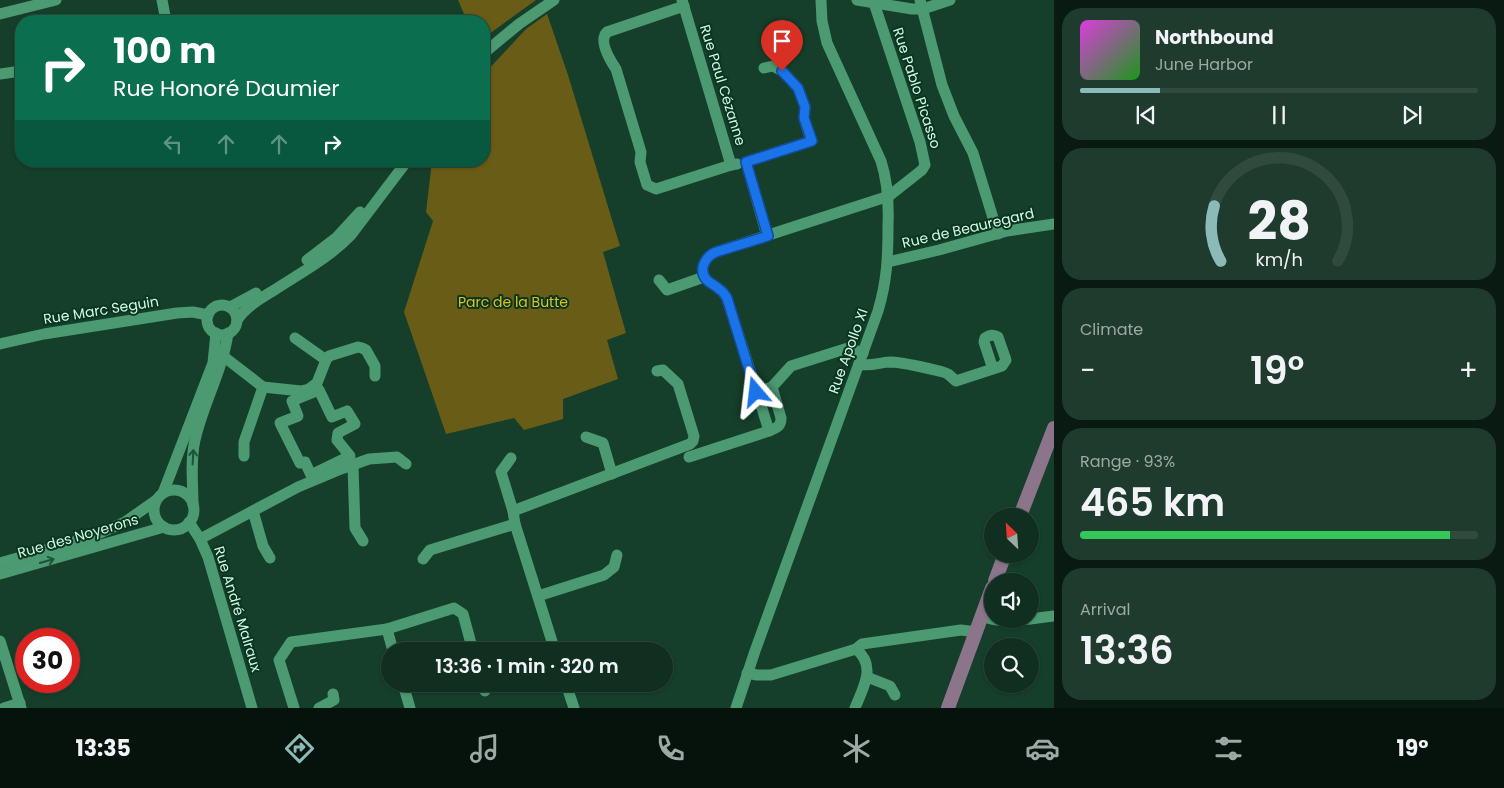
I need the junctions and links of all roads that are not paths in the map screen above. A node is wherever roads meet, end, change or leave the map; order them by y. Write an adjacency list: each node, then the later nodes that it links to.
1 (56, 0): 10 (street)
2 (162, 0): 11 (street)
3 (821, 0): 22 (street, Rue Apollo XI)
4 (857, 0): 8 (street)
5 (950, 0): 9 (street)
6 (551, 1): 12 (street)
7 (683, 3): 19 (street, Rue Paul Cézanne); 19 (street)
8 (874, 3): 9 (street); 22 (street, Rue Pablo Picasso)
9 (922, 4): 24 (street)
10 (0, 14)
11 (165, 15)
12 (507, 34): 13 (street); 14 (street)
13 (490, 48)
14 (490, 56)
15 (764, 68): 18 (street, Rue Paul Cézanne)
16 (15, 72): 17 (street)
17 (0, 74)
18 (746, 162): 19 (street, Rue Paul Cézanne); 25 (street)
19 (732, 165)
20 (394, 167): 29 (street)
21 (402, 167): 31 (street)
22 (889, 196): 25 (street); 26 (street, Rue Apollo XI)
23 (1054, 224): 24 (street, Rue de Beauregard)
24 (998, 234): 26 (street, Rue de Beauregard)
25 (768, 236): 27 (street)
26 (888, 262): 37 (street, Rue Apollo XI)
27 (704, 277): 28 (street); 44 (street)
28 (659, 280)
29 (230, 307): 30 (street); 31 (street)
30 (208, 316): 33 (street); 35 (street, Rue Marc Seguin)
31 (237, 320): 32 (street)
32 (228, 333): 33 (street); 36 (street)
33 (216, 334): 55 (street)
34 (295, 338): 38 (street)
35 (0, 344)
36 (223, 356): 43 (street); 56 (street, one-way to 36)
37 (861, 358): 39 (street); 42 (street); 82 (street, Rue Apollo XI)
38 (326, 360): 41 (street); 43 (street)
39 (992, 369)
40 (657, 371): 54 (street)
41 (376, 376)
42 (772, 387): 44 (street); 46 (street)
43 (263, 388): 48 (street)
44 (756, 392): 46 (street)
45 (1054, 428): 57 (main road)
46 (769, 431): 49 (street)
47 (586, 436): 54 (street)
48 (244, 456)
49 (689, 457)
50 (511, 458): 59 (street)
51 (300, 463): 51 (street)
52 (406, 464): 53 (street)
53 (353, 465): 58 (street); 64 (street)
54 (612, 474): 59 (street)
55 (159, 497): 56 (street); 62 (street); 68 (street, Rue des Noyerons)
56 (193, 505): 60 (street)
57 (1023, 508)
58 (253, 511): 63 (street); 66 (street)
59 (513, 511): 61 (street)
60 (190, 522): 62 (street); 63 (street, Rue André Malraux)
61 (515, 524): 67 (street); 70 (street)
62 (164, 527): 69 (street, Rue des Noyerons, one-way to 62)
63 (200, 539): 90 (street, Rue André Malraux)
64 (363, 541)
65 (617, 555): 70 (street)
66 (270, 558)
67 (423, 559)
68 (0, 563)
69 (0, 574)
70 (538, 596): 80 (street)
71 (984, 610): 72 (main road)
72 (982, 616): 76 (main road)
73 (1054, 616): 74 (street)
74 (1039, 618)
75 (387, 629): 78 (street); 79 (street); 91 (street)
76 (977, 632): 81 (street); 97 (main road)
77 (0, 640): 88 (street)
78 (391, 642)
79 (471, 642)
80 (552, 642)
81 (856, 649): 82 (street); 83 (street)
82 (747, 673): 95 (street, Rue Apollo XI)
83 (867, 677): 87 (street); 96 (street)
84 (405, 692): 93 (street)
85 (569, 692): 94 (street)
86 (334, 694): 92 (street)
87 (895, 695)
88 (21, 705): 89 (street)
89 (4, 708)
90 (252, 708)
91 (294, 708)
92 (319, 708)
93 (410, 708)
94 (574, 708)
95 (736, 708)
96 (854, 708)
97 (948, 708)

